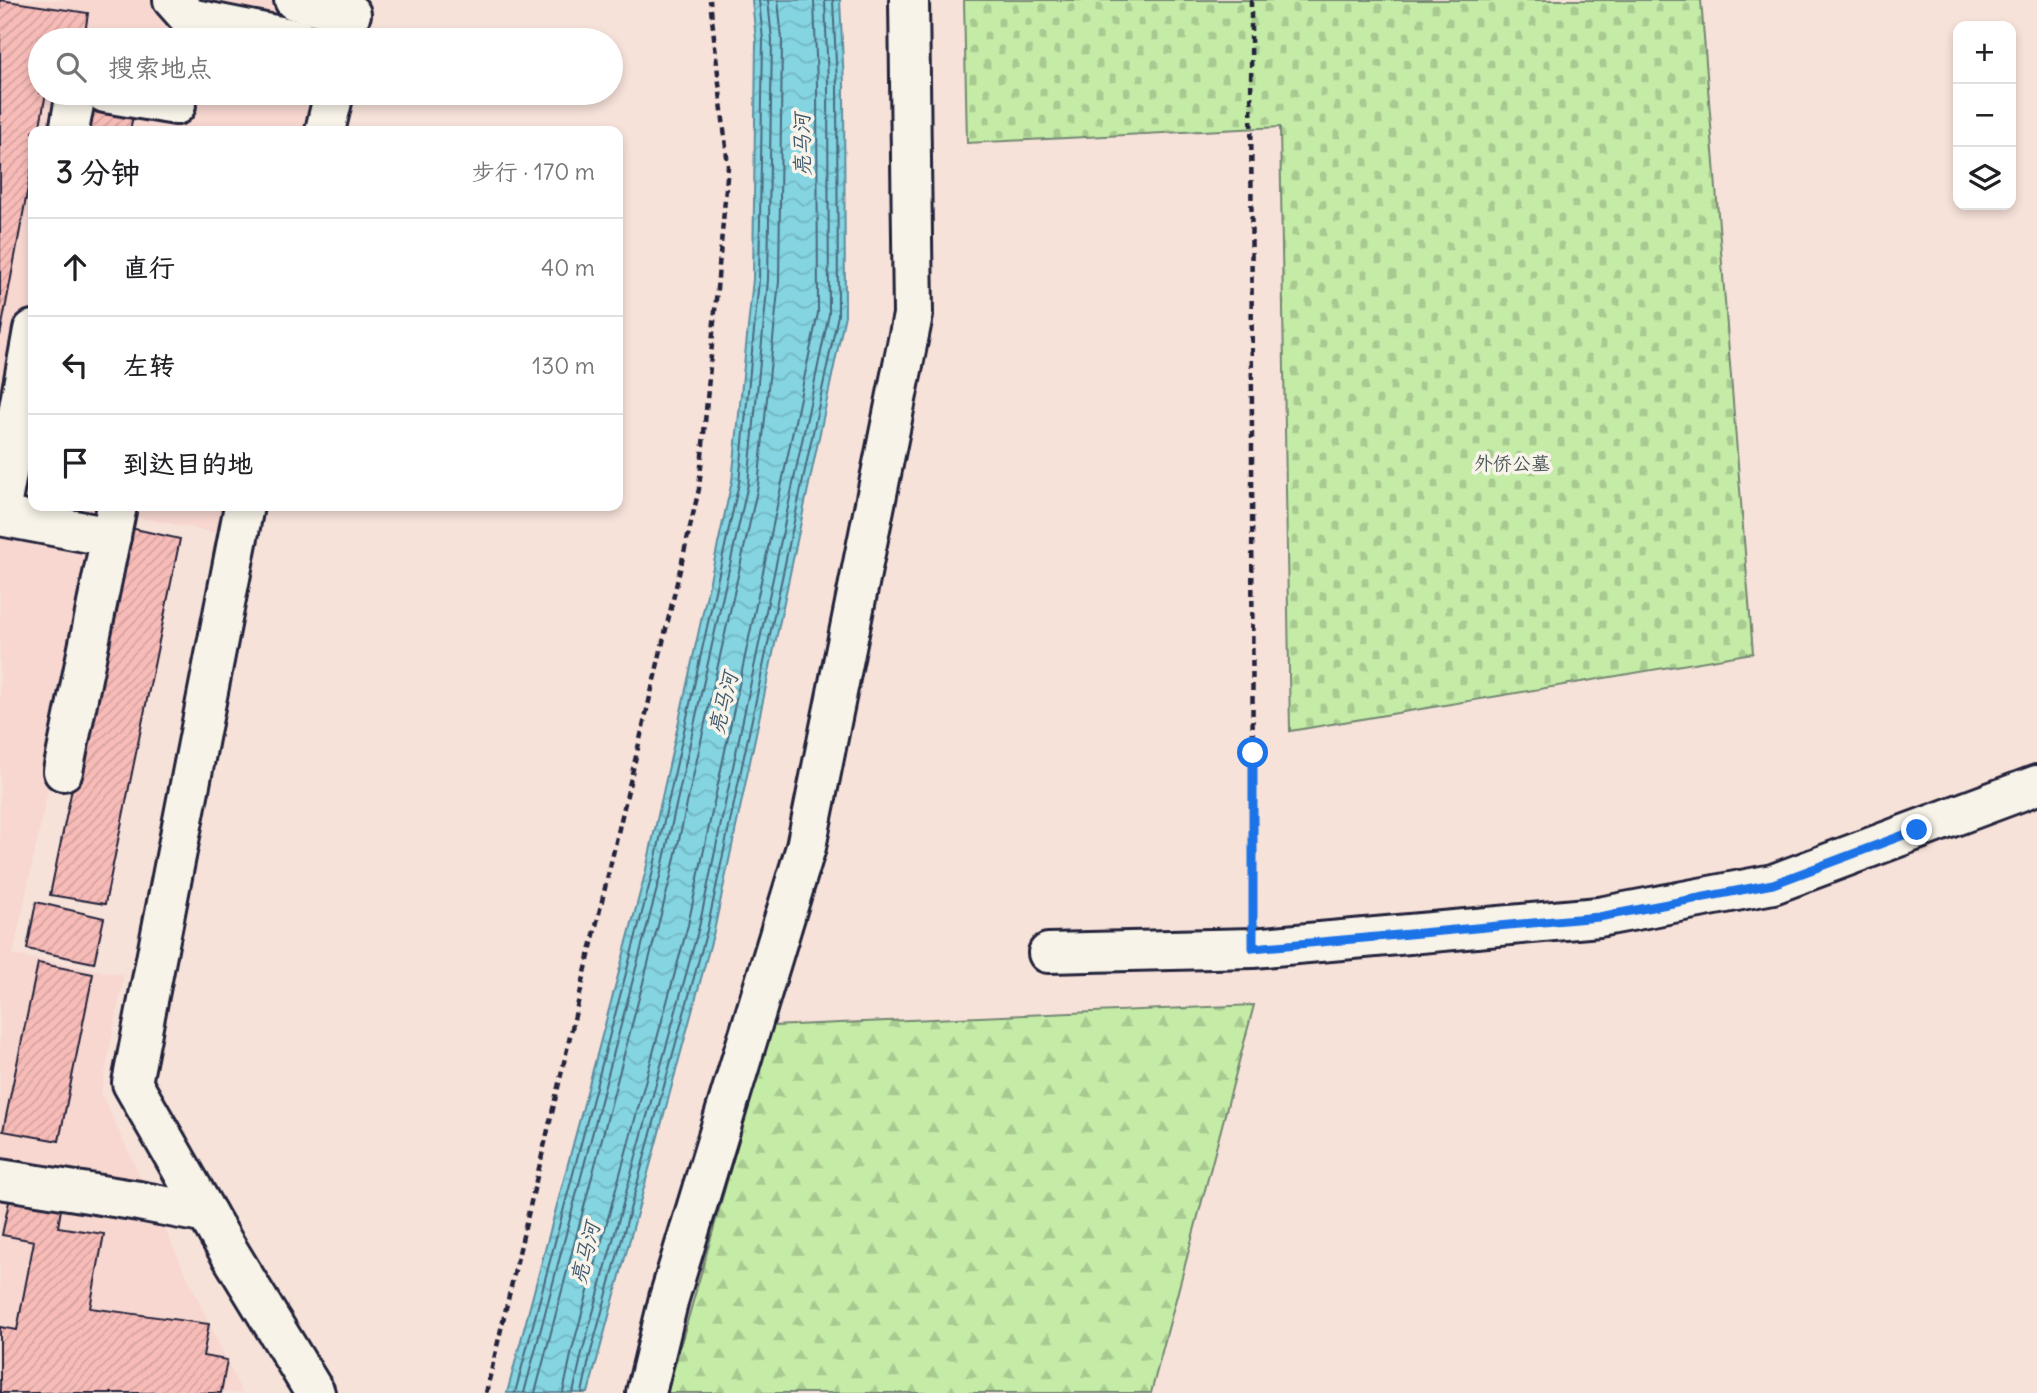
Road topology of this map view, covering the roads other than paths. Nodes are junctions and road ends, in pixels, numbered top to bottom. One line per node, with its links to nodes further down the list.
1 (294, 0): 3 (street)
2 (909, 0): 22 (street)
3 (350, 18)
4 (182, 19): 5 (street)
5 (233, 28)
6 (74, 105): 10 (street)
7 (154, 105): 9 (street)
8 (331, 105): 11 (street)
9 (175, 110)
10 (70, 126)
11 (326, 126)
12 (28, 358): 14 (street)
13 (243, 511): 20 (street)
14 (0, 515): 15 (street)
15 (114, 522): 16 (street)
16 (63, 771)
17 (2037, 785): 18 (street)
18 (1048, 953)
19 (0, 1180): 20 (street)
20 (207, 1214): 21 (street)
21 (315, 1393)
22 (646, 1393)

